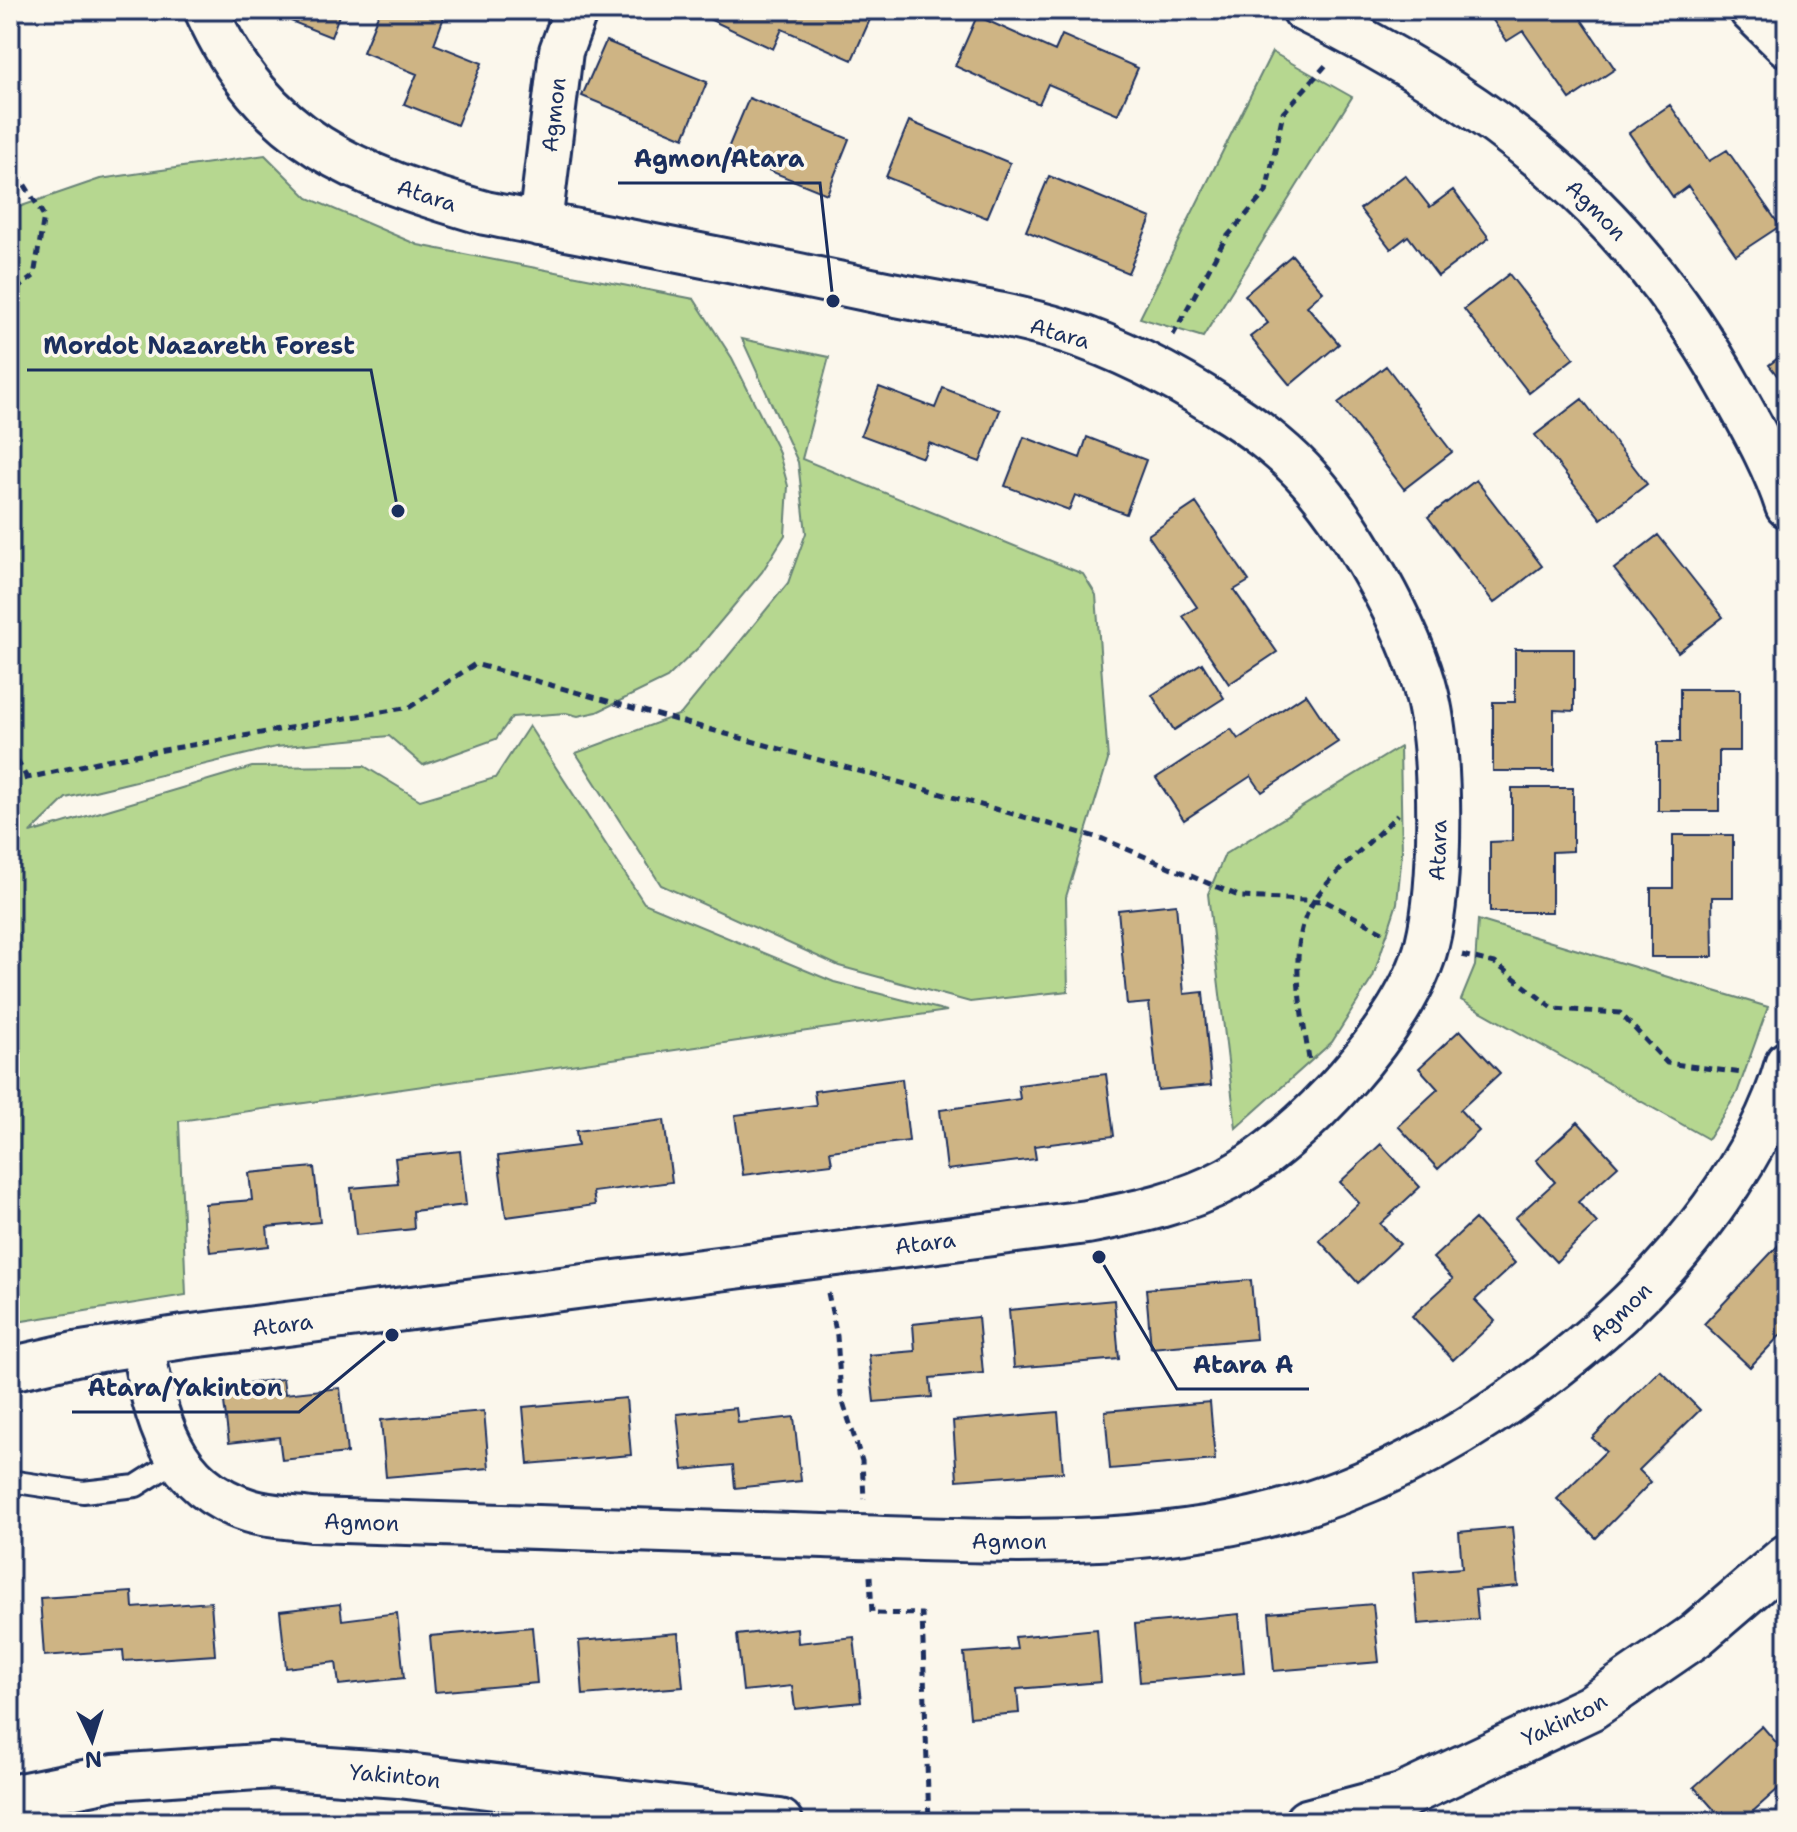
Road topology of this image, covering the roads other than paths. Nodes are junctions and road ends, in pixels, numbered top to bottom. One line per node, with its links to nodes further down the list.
1 (206, 10): 6 (street, Atara)
2 (576, 10): 6 (street, Agmon)
3 (1304, 10): 7 (street, Agmon)
4 (1752, 10): 5 (street)
5 (1787, 44)
6 (540, 224): 9 (street, Atara)
7 (1787, 506)
8 (1786, 1069): 11 (street, Agmon)
9 (142, 1344): 10 (street, Atara); 11 (street, Agmon)
10 (10, 1369)
11 (177, 1460): 12 (lane)
12 (10, 1481)
13 (1787, 1557): 17 (street, Yakinton)
14 (10, 1798): 15 (street, Yakinton)
15 (731, 1818): 16 (street, Yakinton)
16 (780, 1822)
17 (1307, 1822)

